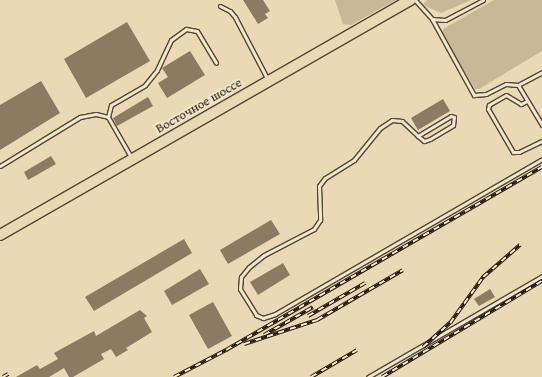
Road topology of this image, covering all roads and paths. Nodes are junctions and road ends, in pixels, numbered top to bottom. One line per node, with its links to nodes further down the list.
1 (410, 0): 8 (main road, Восточное шоссе)
2 (415, 0): 5 (lane)
3 (483, 0): 5 (lane)
4 (220, 6): 8 (lane)
5 (432, 19): 9 (lane)
6 (216, 63): 11 (lane)
7 (542, 72): 9 (lane)
8 (269, 81): 15 (main road, Восточное шоссе)
9 (518, 85): 10 (lane)
10 (527, 101): 12 (lane); 14 (lane)
11 (108, 117): 15 (lane); 17 (lane)
12 (542, 125)
13 (418, 136): 13 (lane); 16 (lane)
14 (542, 140)
15 (132, 159): 18 (main road, Восточное шоссе)
16 (542, 159)
17 (0, 166)
18 (0, 235)
19 (542, 276): 20 (lane)
20 (368, 377)

